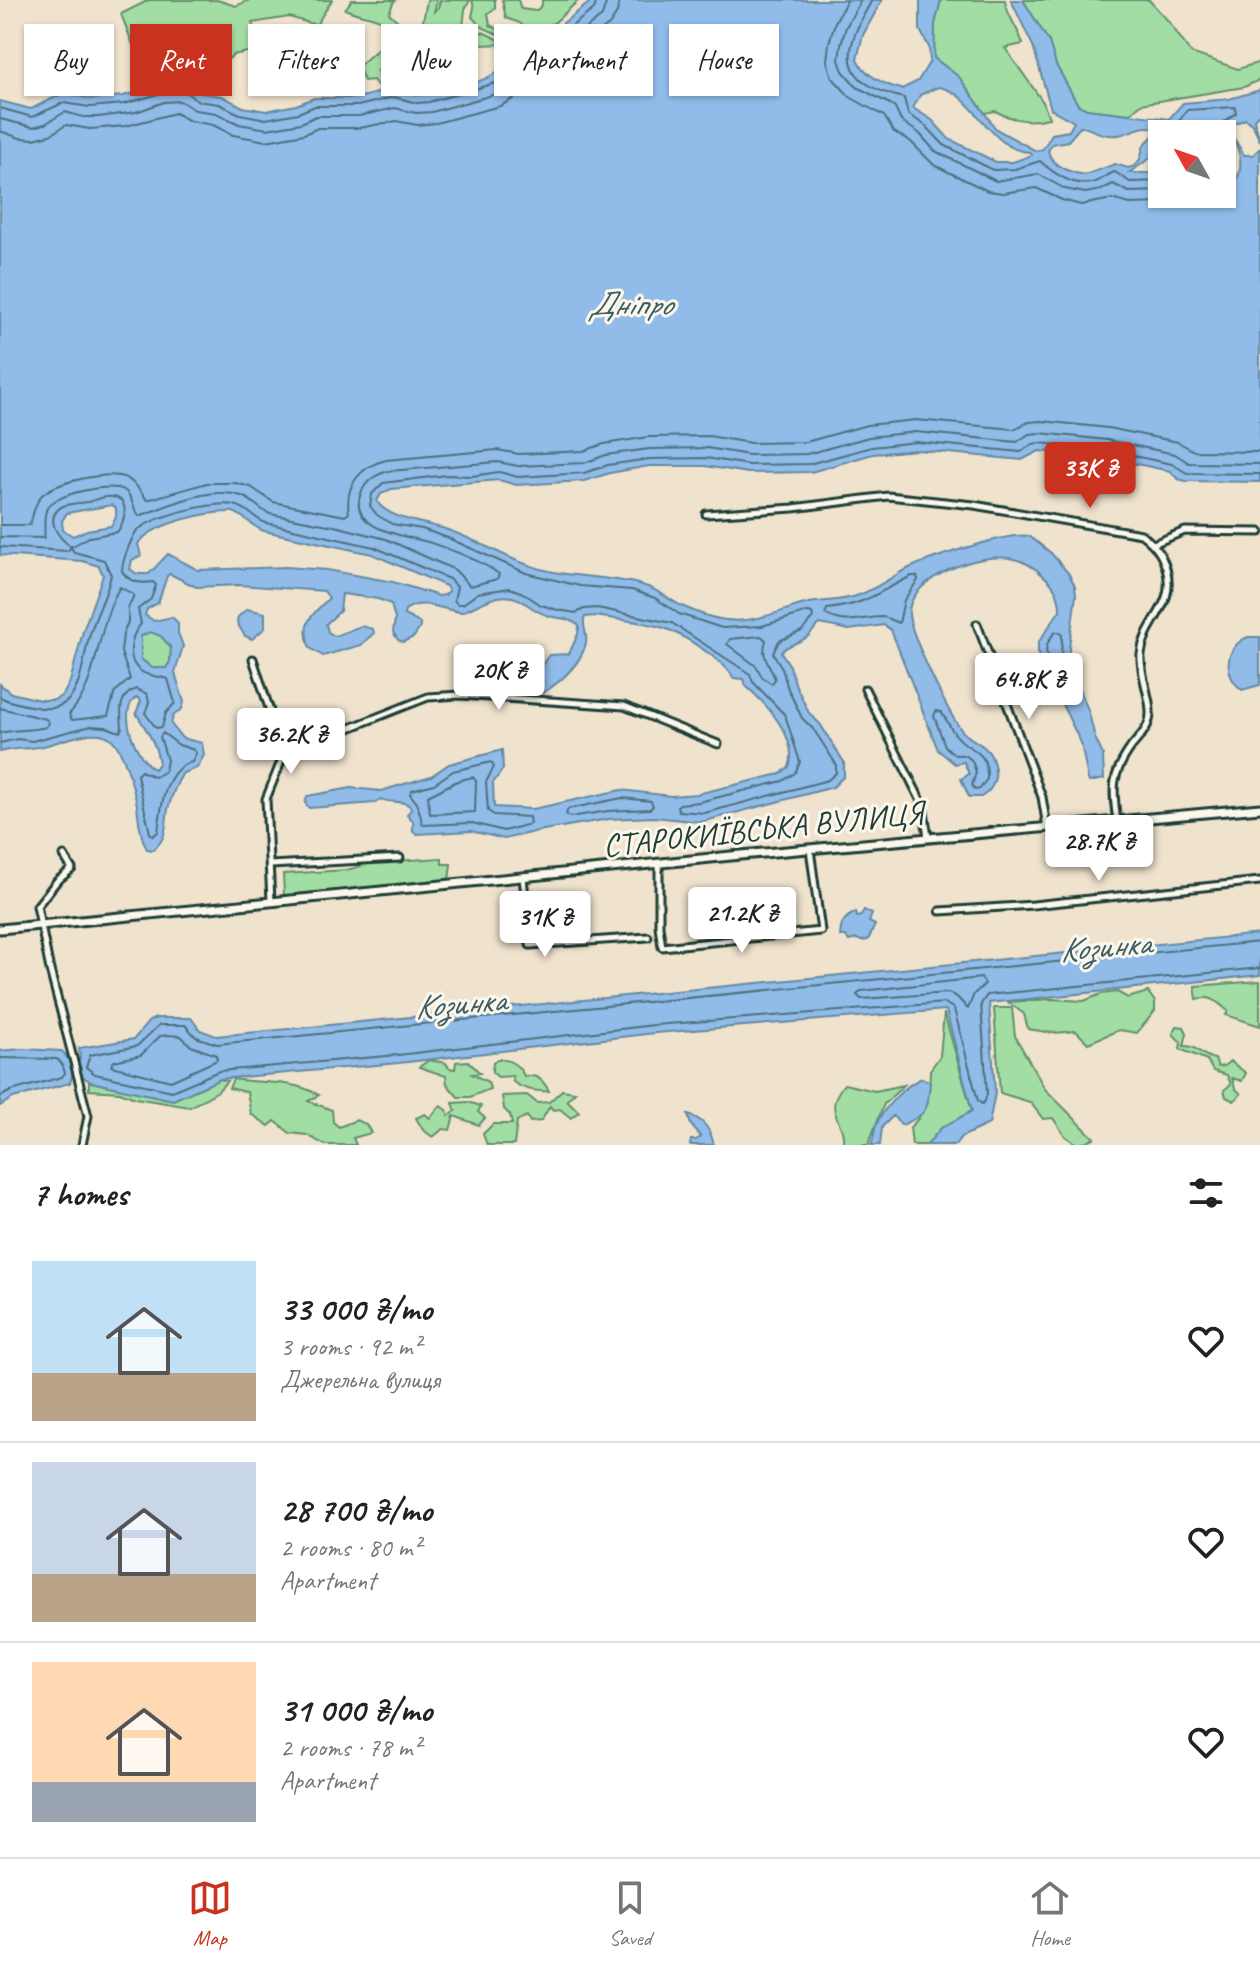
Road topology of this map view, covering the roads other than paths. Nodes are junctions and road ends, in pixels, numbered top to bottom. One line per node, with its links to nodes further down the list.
1 (706, 514): 3 (street)
2 (1260, 532): 3 (street)
3 (1153, 544): 10 (street)
4 (977, 624): 11 (street)
5 (253, 659): 8 (street)
6 (865, 689): 12 (street)
7 (718, 744): 8 (street)
8 (284, 754): 17 (street)
9 (1260, 808): 10 (street, СТАРОКИЇВСЬКА ВУЛИЦЯ)
10 (1117, 821): 11 (street, СТАРОКИЇВСЬКА ВУЛИЦЯ)
11 (1047, 827): 12 (street, СТАРОКИЇВСЬКА ВУЛИЦЯ)
12 (928, 837): 13 (street, СТАРОКИЇВСЬКА ВУЛИЦЯ)
13 (810, 848): 16 (street, СТАРОКИЇВСЬКА ВУЛИЦЯ); 16 (street)
14 (64, 856): 22 (street)
15 (400, 858): 17 (street)
16 (659, 863): 18 (street, СТАРОКИЇВСЬКА ВУЛИЦЯ)
17 (270, 865): 20 (street)
18 (523, 877): 20 (street, СТАРОКИЇВСЬКА ВУЛИЦЯ); 24 (street)
19 (1260, 881): 21 (street)
20 (271, 901): 22 (street, СТАРОКИЇВСЬКА ВУЛИЦЯ)
21 (940, 911)
22 (40, 925): 23 (street, СТАРОКИЇВСЬКА ВУЛИЦЯ); 25 (street)
23 (0, 929)
24 (648, 937)
25 (82, 1145)

